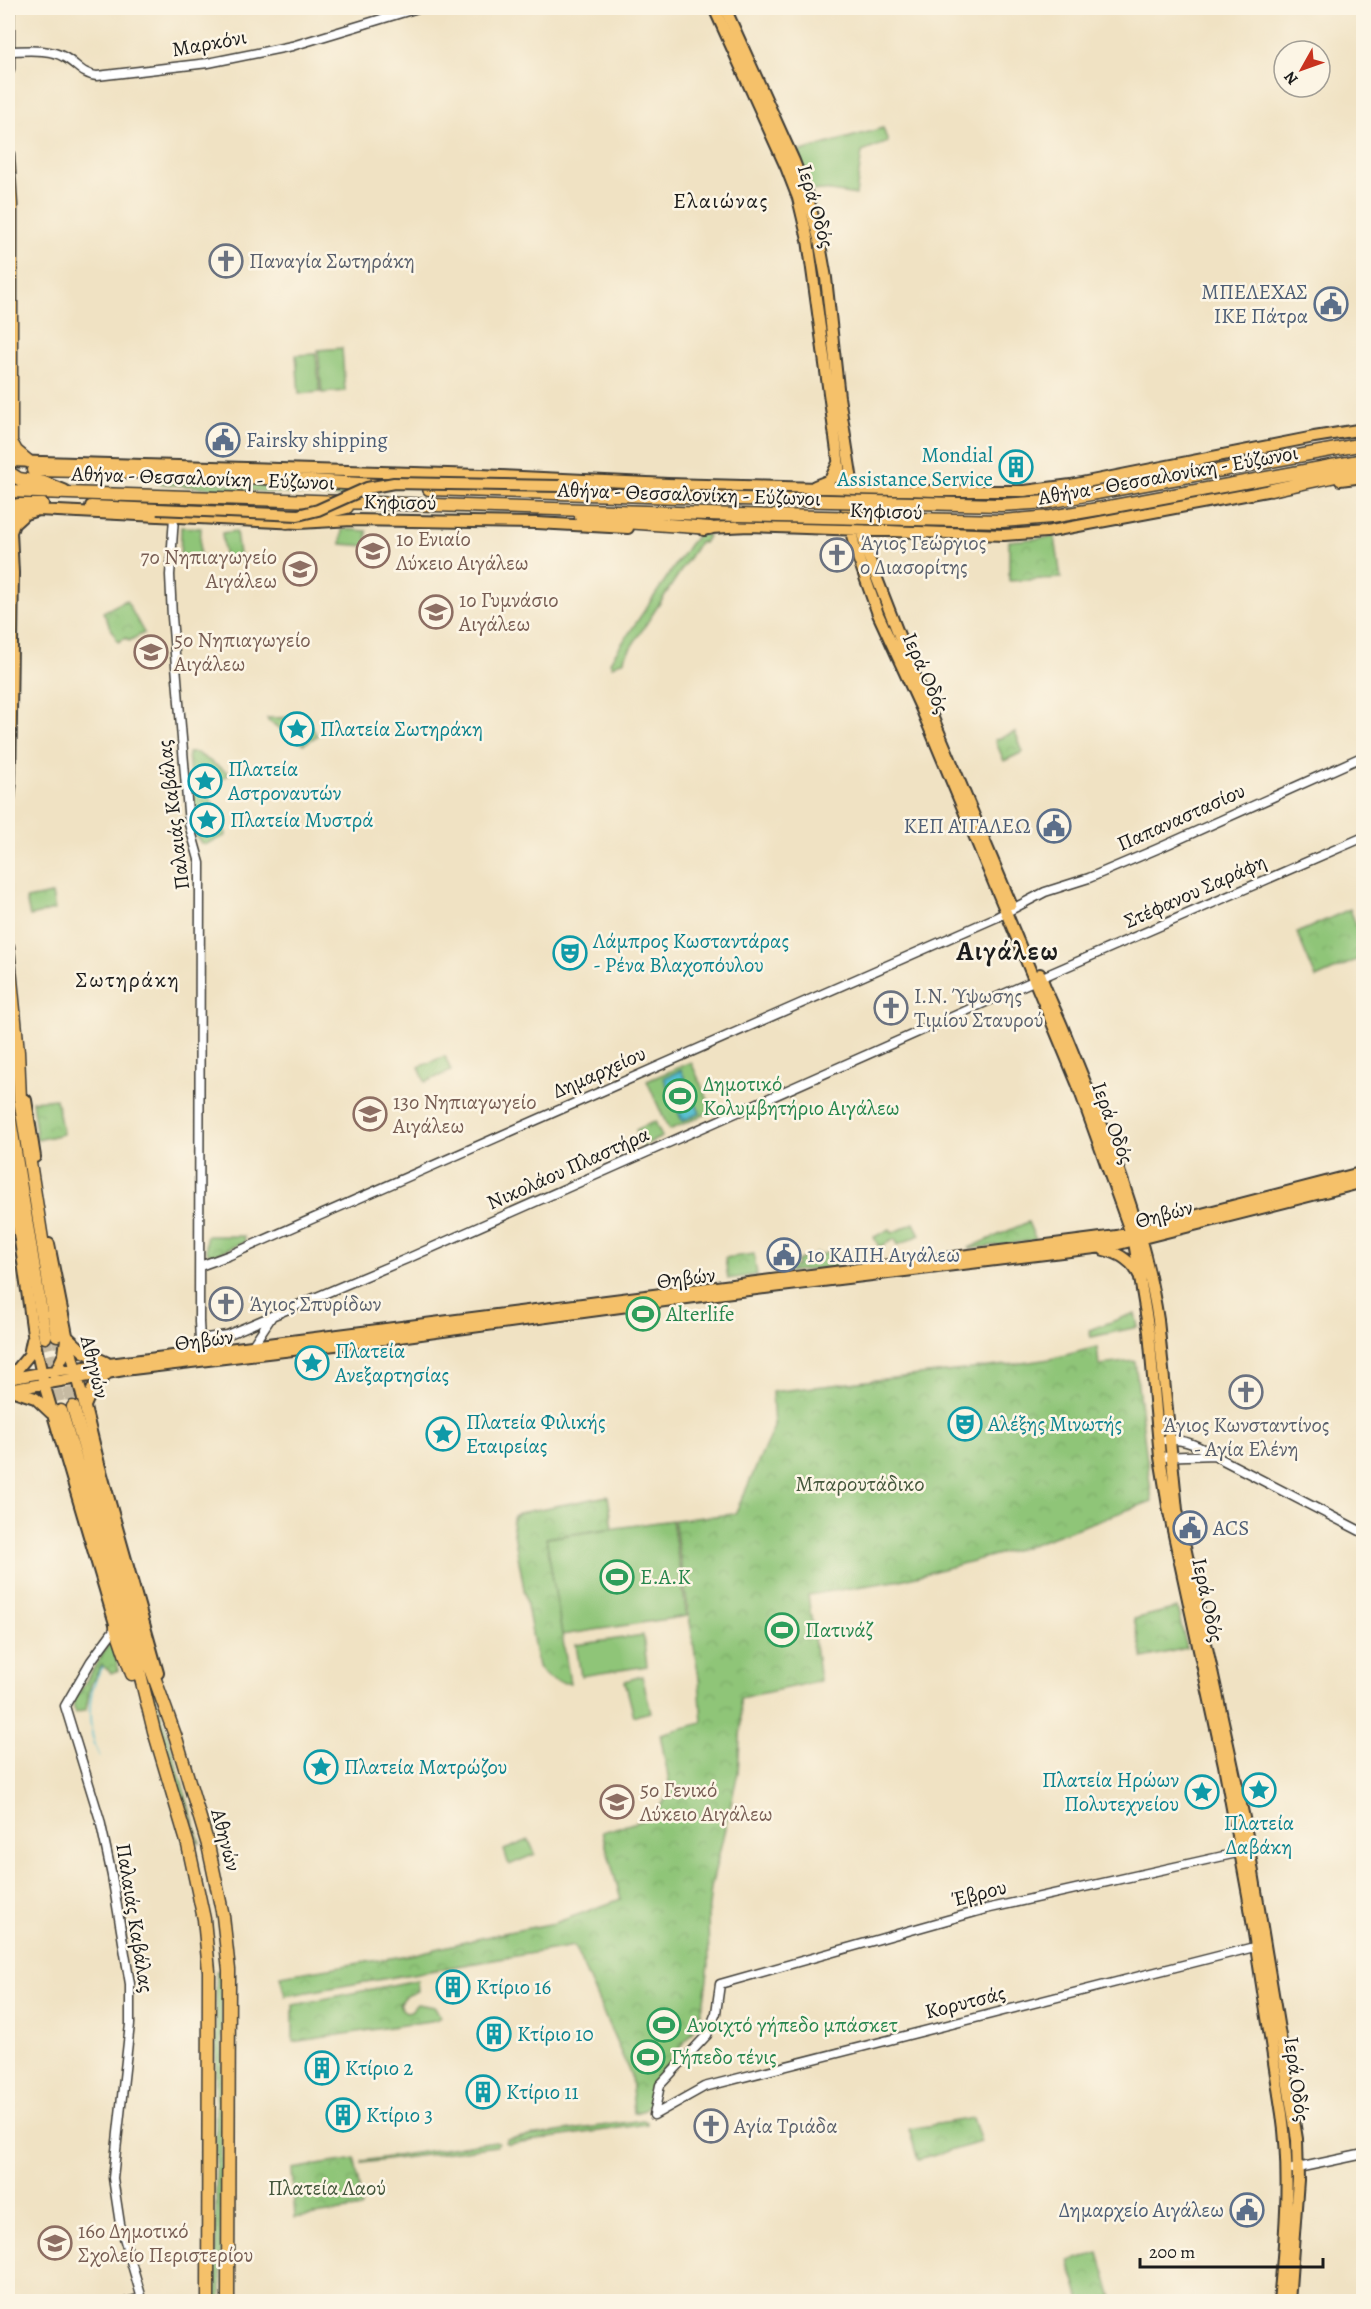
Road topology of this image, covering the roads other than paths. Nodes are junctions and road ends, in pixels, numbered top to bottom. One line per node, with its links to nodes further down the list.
1 (8, 8): 5 (highway)
2 (418, 8): 5 (street, Μαρκόνι)
3 (714, 8): 11 (main road, Ιερά Οδός)
4 (725, 8): 14 (main road, Ιερά Οδός)
5 (8, 51): 6 (highway)
6 (8, 69)
7 (8, 154): 10 (highway)
8 (1364, 429): 30 (main road, Κηφισού)
9 (1364, 444): 32 (highway, Αθήνα - Θεσσαλονίκη - Εύζωνοι, bridge)
10 (9, 445): 15 (highway)
11 (839, 459): 23 (main road); 24 (main road, Ιερά Οδός)
12 (1364, 460): 36 (highway, Αθήνα - Θεσσαλονίκη - Εύζωνοι, bridge)
13 (8, 461): 15 (main road, Κηφισού)
14 (851, 465): 25 (main road, Ιερά Οδός); 26 (main road)
15 (30, 466): 16 (main road, Κηφισού); 20 (highway, Αθήνα - Θεσσαλονίκη - Εύζωνοι)
16 (271, 470): 20 (highway); 21 (main road, Κηφισού)
17 (1364, 470): 28 (highway)
18 (8, 472): 31 (highway)
19 (1364, 477): 28 (main road, Κηφισού)
20 (352, 484): 32 (highway, Αθήνα - Θεσσαλονίκη - Εύζωνοι)
21 (668, 484): 22 (main road); 23 (main road, Κηφισού)
22 (561, 486): 32 (highway); 35 (main road, bridge)
23 (803, 488): 24 (main road, Κηφισού); 34 (main road)
24 (842, 488): 25 (main road, Κηφισού); 34 (main road, Ιερά Οδός)
25 (854, 489): 26 (main road, Κηφισού); 34 (main road); 37 (main road, Ιερά Οδός)
26 (875, 489): 27 (main road, Κηφισού)
27 (892, 490): 30 (main road, Κηφισού); 37 (main road)
28 (1271, 490): 48 (main road, Κηφισού)
29 (8, 491): 31 (highway, Αθήνα - Θεσσαλονίκη - Εύζωνοι)
30 (945, 492): 48 (main road)
31 (74, 494): 33 (highway, Αθήνα - Θεσσαλονίκη - Εύζωνοι)
32 (604, 495)
33 (369, 503): 36 (highway, Αθήνα - Θεσσαλονίκη - Εύζωνοι); 41 (highway)
34 (845, 505): 37 (main road); 43 (main road); 45 (main road, Ιερά Οδός)
35 (8, 506)
36 (529, 509): 42 (highway)
37 (857, 513): 45 (main road, Ιερά Οδός); 46 (main road)
38 (8, 514): 39 (main road, Κηφισού)
39 (25, 514): 40 (main road, Κηφισού); 47 (main road)
40 (174, 517): 41 (main road, Κηφισού); 66 (street, Παλαιάς Καβάλας)
41 (287, 522): 42 (main road, Κηφισού)
42 (710, 528): 43 (main road, Κηφισού)
43 (807, 528): 44 (main road, Κηφισού)
44 (826, 528): 45 (main road, Κηφισού); 49 (main road)
45 (856, 529): 46 (main road, Κηφισού); 49 (main road, Ιερά Οδός); 50 (main road, Ιερά Οδός)
46 (890, 530): 48 (main road, Κηφισού); 50 (main road)
47 (9, 532): 52 (main road)
48 (944, 532)
49 (855, 549): 55 (main road, Ιερά Οδός)
50 (867, 553): 55 (main road, Ιερά Οδός)
51 (1364, 756): 55 (street, Παπαναστασίου)
52 (10, 785): 53 (highway)
53 (8, 805)
54 (1364, 837): 57 (street, Στέφανου Σαράφη)
55 (1010, 911): 57 (main road, Ιερά Οδός); 66 (street, Δημαρχείου)
56 (8, 946): 58 (highway, Αθηνών)
57 (1038, 979): 64 (main road, Ιερά Οδός); 68 (street, Νικολάου Πλαστήρα)
58 (18, 1052): 59 (highway); 69 (highway, Αθηνών)
59 (26, 1100): 69 (main road, Αθηνών)
60 (8, 1108): 69 (highway, Αθηνών)
61 (8, 1154): 69 (main road, Αθηνών)
62 (1364, 1172): 64 (main road, Θηβών)
63 (1364, 1182): 64 (main road, Θηβών)
64 (1137, 1236): 65 (main road, Θηβών); 67 (main road, Ιερά Οδός); 70 (main road, Θηβών); 77 (main road, Ιερά Οδός)
65 (1088, 1250): 67 (main road); 71 (main road, Θηβών)
66 (200, 1266): 71 (street, Παλαιάς Καβάλας)
67 (1141, 1280): 77 (main road, Ιερά Οδός)
68 (272, 1316): 70 (street); 71 (street, Νικολάου Πλαστήρα)
69 (51, 1335): 72 (main road); 73 (main road, Αθηνών); 73 (main road, Αθηνών); 73 (main road); 74 (main road)
70 (253, 1345): 71 (main road, Θηβών)
71 (200, 1349): 72 (main road, Θηβών)
72 (110, 1368): 73 (main road, Θηβών); 76 (main road)
73 (60, 1376): 74 (main road, Θηβών); 75 (main road, Θηβών); 76 (main road, Αθηνών); 76 (main road, Αθηνών); 76 (main road); 76 (main road)
74 (9, 1378)
75 (8, 1390): 76 (main road)
76 (69, 1411): 81 (main road, Αθηνών); 82 (main road, Αθηνών); 83 (highway, Αθηνών); 84 (highway, Αθηνών)
77 (1164, 1440): 78 (street); 79 (main road, Ιερά Οδός)
78 (1214, 1455): 79 (street); 80 (street)
79 (1165, 1457): 85 (main road, Ιερά Οδός)
80 (1364, 1533)
81 (116, 1627): 83 (highway); 90 (street, Παλαιάς Καβάλας)
82 (168, 1708): 84 (highway)
83 (154, 1731): 92 (highway, Αθηνών)
84 (176, 1738): 93 (highway, Αθηνών)
85 (1245, 1851): 86 (main road, Ιερά Οδός); 87 (street, Έβρου)
86 (1261, 1945): 87 (street, Κορυτσάς); 89 (main road, Ιερά Οδός)
87 (716, 2013)
88 (1364, 2154): 89 (street)
89 (1293, 2169): 94 (main road, Ιερά Οδός); 95 (main road, Ιερά Οδός)
90 (142, 2300): 91 (street)
91 (126, 2301)
92 (208, 2301)
93 (228, 2301)
94 (1279, 2301)
95 (1289, 2301)

